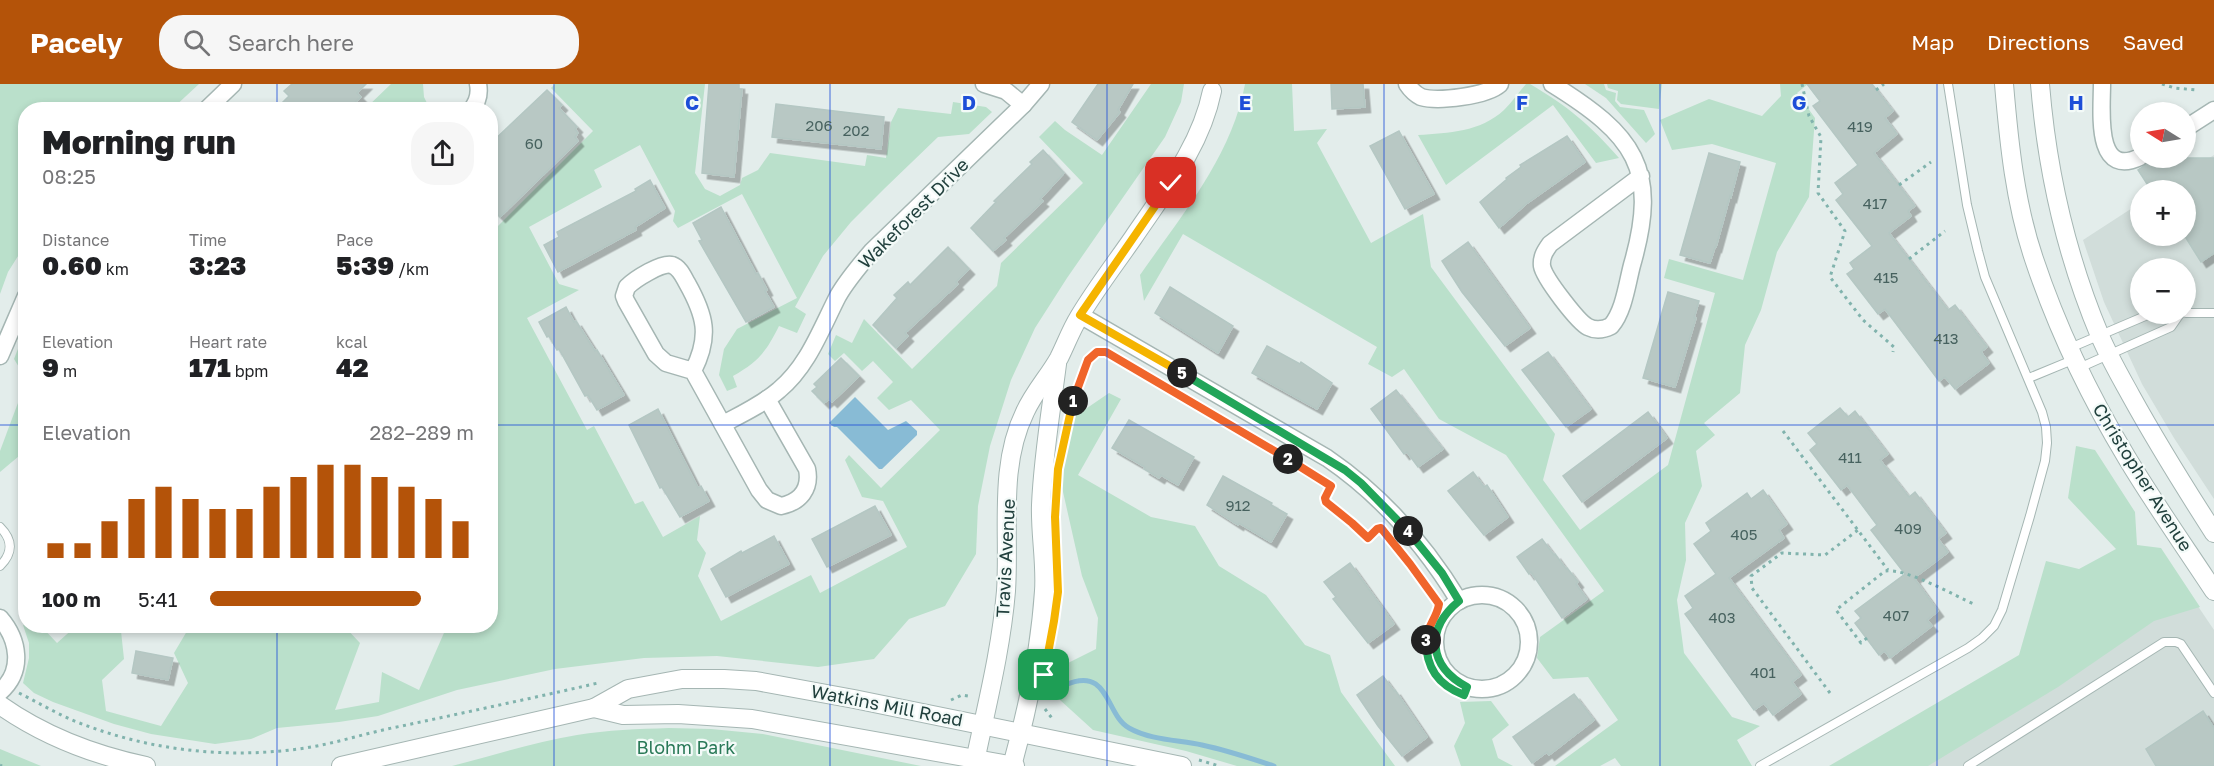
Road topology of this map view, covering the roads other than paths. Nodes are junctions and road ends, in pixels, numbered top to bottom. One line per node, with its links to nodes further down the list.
1 (233, 84): 13 (street)
2 (478, 84): 14 (street)
3 (984, 84): 15 (street)
4 (1041, 84): 15 (street, Wakeforest Drive)
5 (1407, 84): 6 (street)
6 (1500, 84)
7 (1552, 84): 19 (street)
8 (1948, 84): 32 (lane)
9 (2004, 84): 29 (street, Christopher Avenue)
10 (2040, 84): 26 (street, Christopher Avenue)
11 (2102, 84): 18 (street)
12 (1213, 86): 23 (street, Travis Avenue)
13 (214, 102)
14 (477, 102)
15 (1023, 105): 33 (street, Wakeforest Drive)
16 (2214, 110): 17 (street)
17 (2196, 122)
18 (2130, 161)
19 (1641, 176): 19 (street)
20 (2196, 313): 21 (lane)
21 (2214, 313)
22 (18, 314): 28 (street)
23 (1080, 315): 30 (street, Travis Avenue); 39 (street)
24 (2130, 322): 26 (lane)
25 (2173, 324): 27 (lane)
26 (2099, 335): 27 (street, Christopher Avenue); 29 (lane)
27 (2108, 355): 29 (lane); 36 (street, Christopher Avenue)
28 (0, 356)
29 (2075, 358): 32 (lane); 38 (street, Christopher Avenue)
30 (1058, 359): 45 (street, Travis Avenue); 46 (street, Travis Avenue)
31 (693, 370): 31 (street); 34 (street)
32 (2029, 378): 52 (lane)
33 (767, 399): 34 (street, Wakeforest Drive); 34 (street)
34 (723, 424)
35 (0, 527): 37 (lane)
36 (2214, 533)
37 (0, 566)
38 (2214, 591)
39 (1459, 601): 39 (street)
40 (0, 618): 41 (street)
41 (3, 689)
42 (2214, 693): 53 (lane)
43 (0, 705): 49 (street)
44 (594, 708): 45 (street, Watkins Mill Road); 47 (street, Watkins Mill Road); 50 (street, Watkins Mill Road)
45 (984, 724): 46 (street, Watkins Mill Road); 47 (street, Travis Avenue)
46 (1021, 732): 48 (street, Watkins Mill Road); 51 (street, Travis Avenue)
47 (975, 762): 51 (street, Watkins Mill Road)
48 (1188, 762)
49 (146, 766)
50 (341, 766)
51 (1013, 766)
52 (1760, 766)
53 (1969, 766)

